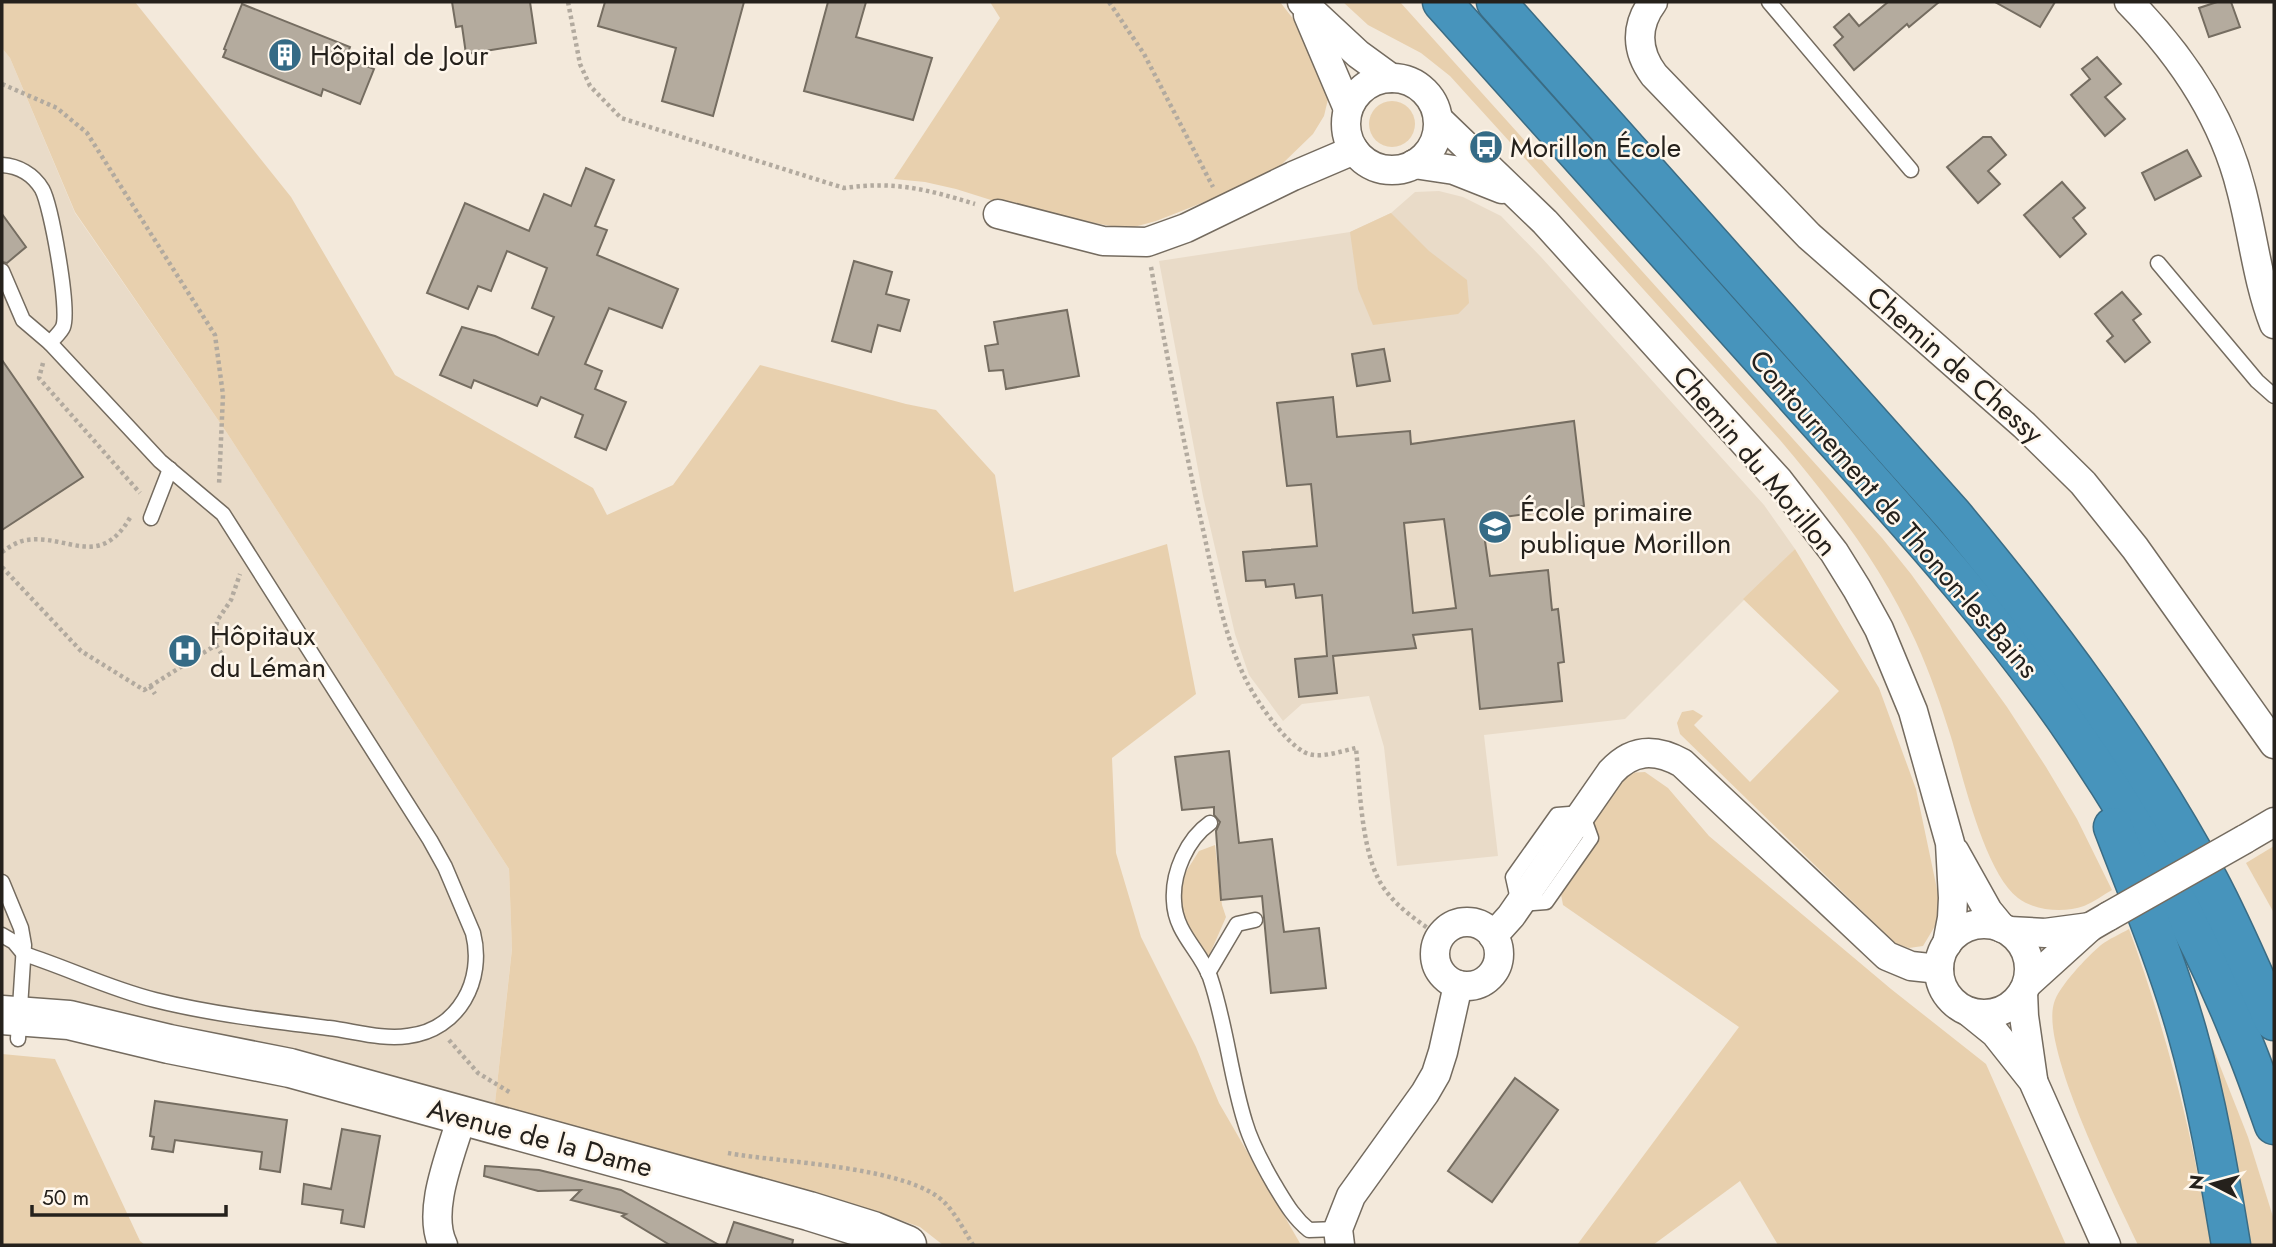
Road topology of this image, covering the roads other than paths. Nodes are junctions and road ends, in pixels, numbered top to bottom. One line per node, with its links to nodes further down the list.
1 (1442, 2): 23 (highway, Contournement de Thonon-les-Bains)
2 (1496, 2): 28 (highway, Contournement de Thonon-les-Bains)
3 (1653, 2): 24 (street, Chemin de Chessy)
4 (1769, 2): 13 (lane)
5 (2129, 2): 18 (street)
6 (1303, 3): 7 (street); 8 (street)
7 (1391, 78): 8 (street); 9 (street)
8 (1348, 109): 10 (street)
9 (1438, 119): 11 (street); 14 (street, Chemin du Morillon)
10 (1354, 150): 11 (street); 15 (street)
11 (1414, 164): 14 (street, Chemin du Morillon)
12 (2, 165): 19 (lane)
13 (1911, 170)
14 (1521, 199): 27 (street, Chemin du Morillon)
15 (998, 214)
16 (2158, 263): 20 (lane)
17 (2, 271): 19 (lane)
18 (2274, 324)
19 (50, 343): 21 (lane)
20 (2274, 396)
21 (170, 469): 22 (lane); 35 (lane)
22 (151, 518)
23 (2080, 740): 46 (highway, Contournement de Thonon-les-Bains); 51 (highway)
24 (2274, 744)
25 (2274, 822): 31 (street, bridge)
26 (1210, 823): 38 (lane)
27 (1950, 843): 32 (street, Chemin du Morillon); 36 (street, Chemin du Morillon)
28 (2210, 882): 37 (highway); 42 (highway, Contournement de Thonon-les-Bains)
29 (2, 883): 35 (lane)
30 (1255, 920): 38 (lane)
31 (2100, 921): 32 (street); 40 (street)
32 (2006, 930): 36 (street); 40 (street)
33 (2, 935): 35 (lane)
34 (1493, 936): 36 (street); 39 (street); 39 (street)
35 (24, 954): 43 (lane)
36 (1943, 957): 41 (street)
37 (2274, 970)
38 (1209, 973): 47 (lane)
39 (1458, 985): 47 (street)
40 (2025, 988): 41 (street); 44 (street)
41 (1969, 1012): 44 (street)
42 (2274, 1021)
43 (10, 1027): 45 (main road, Avenue de la Dame)
44 (2033, 1081): 50 (street)
45 (462, 1116): 48 (street); 49 (main road, Avenue de la Dame)
46 (2274, 1125)
47 (1339, 1237)
48 (443, 1245)
49 (907, 1245)
50 (2106, 1245)
51 (2231, 1245)

